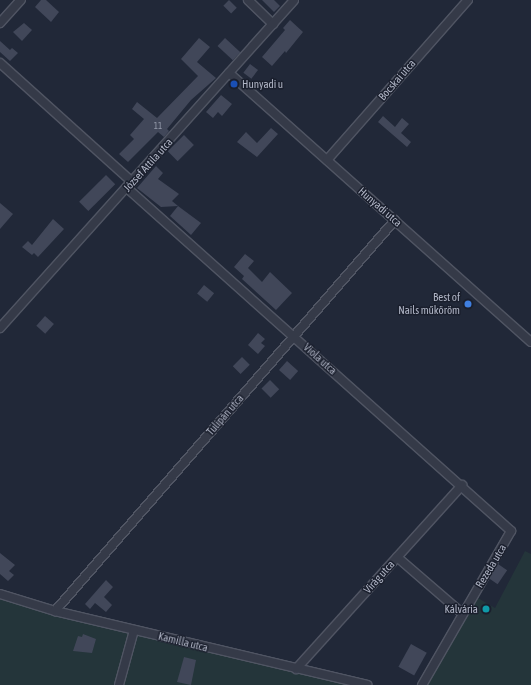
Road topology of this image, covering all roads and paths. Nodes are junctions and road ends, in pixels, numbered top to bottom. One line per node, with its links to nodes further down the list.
1 (21, 0): 5 (street)
2 (248, 0): 6 (street)
3 (294, 0): 6 (street, József Attila utca)
4 (468, 0): 9 (street, Bocskai utca)
5 (0, 24)
6 (273, 24): 8 (street, József Attila utca)
7 (0, 63): 10 (street, Viola utca)
8 (229, 73): 9 (street, Hunyadi utca); 10 (street, József Attila utca)
9 (327, 160): 11 (street, Hunyadi utca)
10 (129, 185): 12 (street, József Attila utca); 13 (street, Viola utca)
11 (395, 220): 13 (street, Tulipán utca); 14 (street, Hunyadi utca)
12 (0, 328)
13 (294, 336): 15 (street, Viola utca); 19 (street, Tulipán utca)
14 (531, 342)
15 (462, 486): 16 (street, Viola utca); 17 (street, Virág utca)
16 (511, 531): 20 (street, Rezeda utca)
17 (397, 557): 20 (street); 22 (street, Virág utca)
18 (0, 594): 19 (street, Kamilla utca)
19 (55, 611): 21 (street, Kamilla utca)
20 (463, 614): 25 (street, Rezeda utca)
21 (134, 630): 22 (street, Kamilla utca); 23 (street)
22 (296, 669): 24 (street, Kamilla utca)
23 (119, 685)
24 (367, 685)
25 (422, 685)

